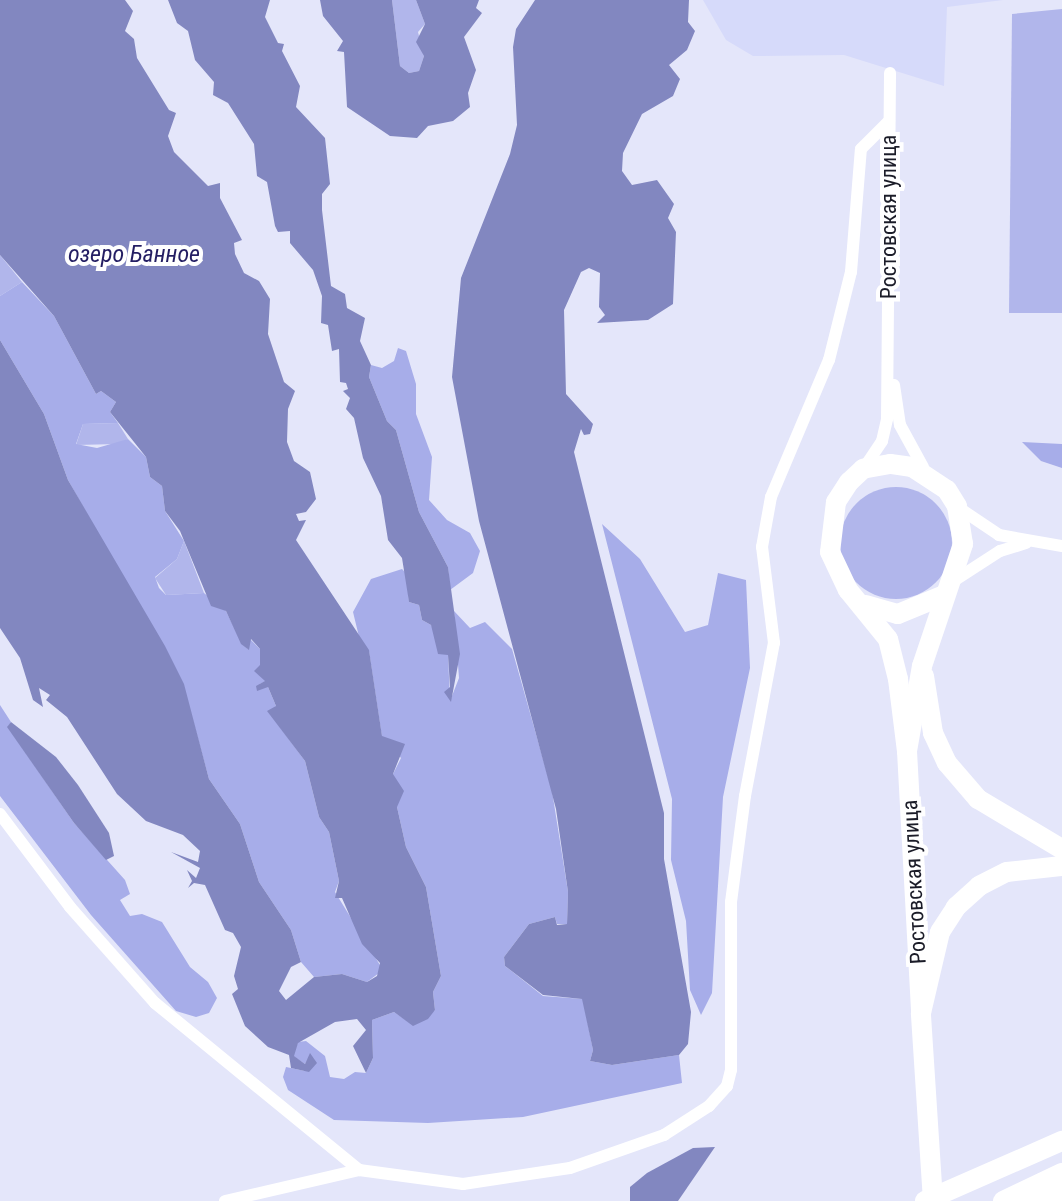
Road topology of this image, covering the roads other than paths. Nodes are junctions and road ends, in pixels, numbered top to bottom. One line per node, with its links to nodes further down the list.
1 (890, 73): 2 (street, Ростовская улица)
2 (889, 121): 3 (street, Ростовская улица); 18 (street)
3 (890, 362): 4 (street); 5 (street)
4 (863, 469): 5 (main road); 10 (main road)
5 (931, 476): 6 (main road)
6 (957, 506): 7 (street); 9 (main road)
7 (1026, 543): 8 (street); 9 (street)
8 (1062, 546)
9 (948, 589): 10 (main road); 11 (main road)
10 (862, 603): 12 (main road)
11 (922, 666): 12 (main road); 14 (main road)
12 (907, 751): 16 (main road, Ростовская улица)
13 (0, 814): 18 (street)
14 (1062, 849)
15 (1062, 866): 16 (main road)
16 (921, 1013): 23 (main road)
17 (1062, 1141): 22 (main road)
18 (359, 1170): 21 (street)
19 (1062, 1173): 24 (main road)
20 (1062, 1191): 24 (main road)
21 (225, 1201)
22 (925, 1201)
23 (933, 1201)
24 (1006, 1201)

